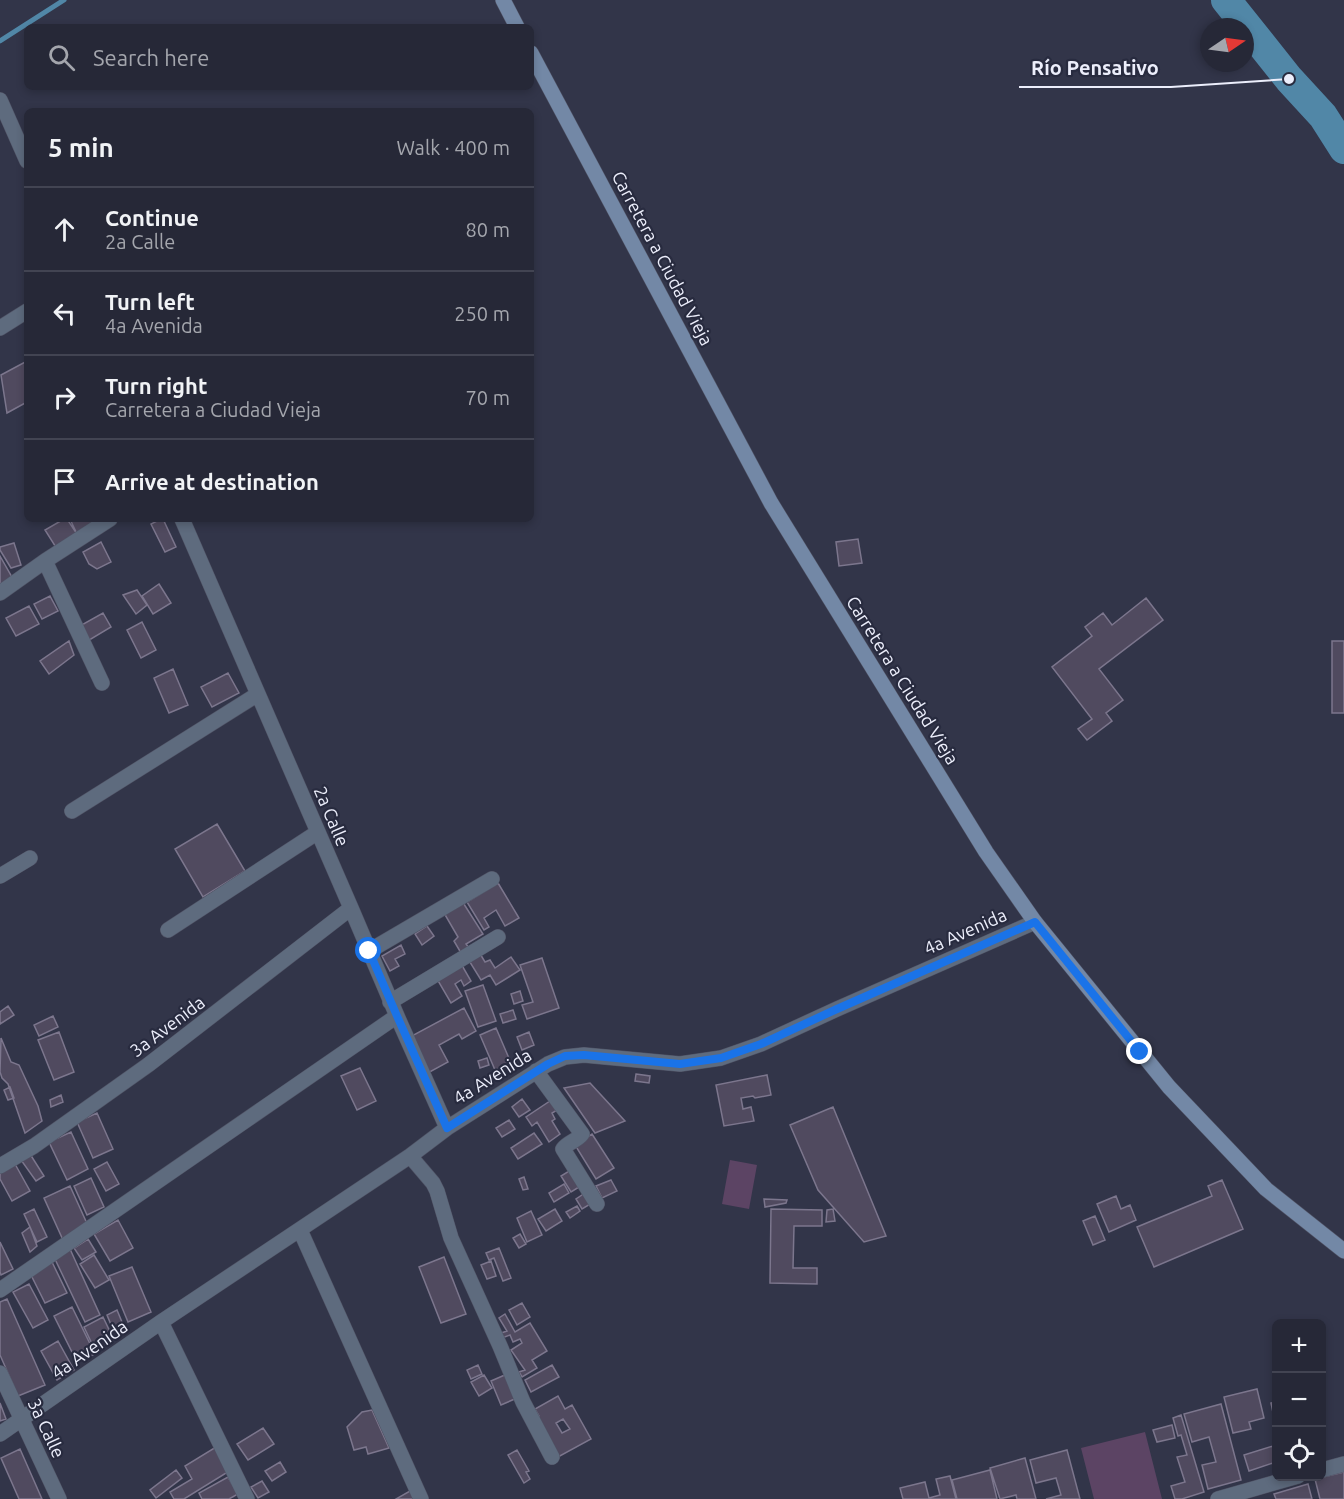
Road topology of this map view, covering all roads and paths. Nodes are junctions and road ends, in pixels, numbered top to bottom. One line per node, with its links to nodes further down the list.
1 (503, 0): 2 (main road)
2 (515, 24)
3 (534, 59): 21 (main road, Carretera a Ciudad Vieja)
4 (0, 100): 5 (street)
5 (5, 126): 6 (street)
6 (24, 156)
7 (24, 313): 8 (street)
8 (0, 328)
9 (105, 522): 11 (street)
10 (184, 522): 14 (street, 2a Calle)
11 (45, 561): 12 (street); 13 (street)
12 (0, 593)
13 (102, 683)
14 (258, 694): 15 (street); 16 (street, 2a Calle)
15 (72, 811)
16 (318, 832): 20 (street, 2a Calle); 22 (street)
17 (30, 858): 18 (street)
18 (0, 876)
19 (492, 879): 24 (street)
20 (351, 908): 24 (street, 2a Calle); 29 (street, 3a Avenida)
21 (1035, 922): 26 (street, 4a Avenida); 32 (main road, Carretera a Ciudad Vieja)
22 (168, 930)
23 (498, 937): 25 (street)
24 (369, 951): 25 (street, 2a Calle)
25 (394, 1009): 27 (street, 2a Calle); 33 (street)
26 (536, 1071): 27 (street, 4a Avenida); 30 (street)
27 (447, 1128): 28 (street, 4a Avenida)
28 (410, 1156): 31 (street, 4a Avenida); 38 (street)
29 (0, 1166)
30 (597, 1204)
31 (300, 1230): 34 (street, 4a Avenida); 44 (street)
32 (1344, 1251)
33 (0, 1290)
34 (161, 1322): 36 (street, 4a Avenida); 43 (street)
35 (0, 1373): 36 (street, 3a Calle)
36 (21, 1419): 37 (street, 4a Avenida); 42 (street, 3a Calle)
37 (0, 1434)
38 (552, 1457)
39 (1344, 1464): 40 (street)
40 (1326, 1469)
41 (1281, 1481): 45 (street)
42 (59, 1499)
43 (247, 1499)
44 (421, 1499)
45 (1218, 1499)

